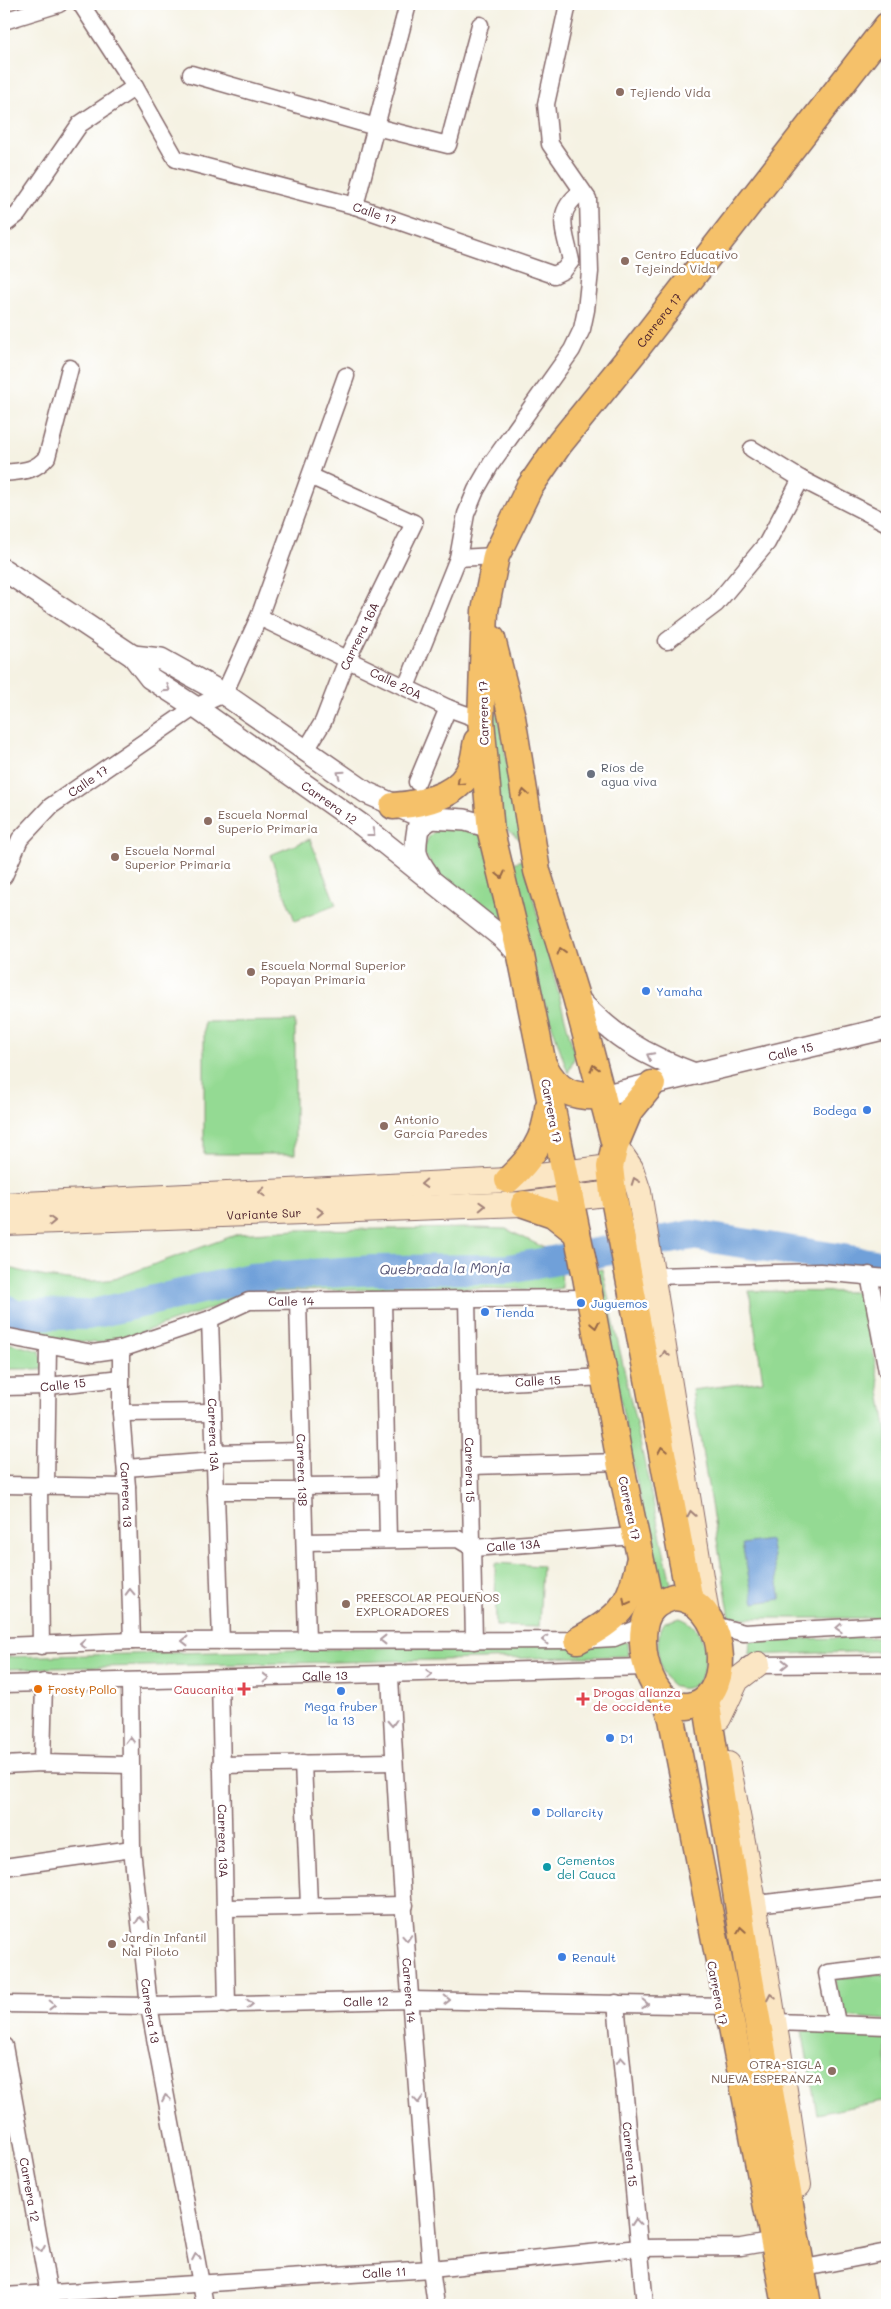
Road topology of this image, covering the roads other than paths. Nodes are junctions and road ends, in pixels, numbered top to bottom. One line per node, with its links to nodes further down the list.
1 (59, 4): 5 (street)
2 (81, 4): 9 (street, Calle 17)
3 (408, 4): 10 (street)
4 (568, 4): 11 (street)
5 (4, 21)
6 (480, 26): 10 (street)
7 (887, 26): 21 (main road, Carrera 17)
8 (191, 74): 10 (street)
9 (135, 87): 12 (street, Calle 17); 13 (street)
10 (376, 127): 12 (street)
11 (581, 192): 12 (street, Calle 17); 22 (street)
12 (355, 206)
13 (4, 225)
14 (70, 368): 17 (street)
15 (346, 376): 19 (street)
16 (752, 449): 18 (street)
17 (4, 473)
18 (801, 479): 20 (street); 26 (street)
19 (308, 482): 25 (street); 28 (street, Carrera 16A)
20 (887, 523)
21 (496, 556): 22 (street); 24 (main road, Carrera 17)
22 (458, 558): 29 (street)
23 (4, 570): 27 (street, Carrera 12)
24 (485, 611): 33 (main road, Carrera 17); 39 (main road, Carrera 17, one-way to 24)
25 (260, 617): 28 (street, Calle 20A); 30 (street)
26 (667, 641)
27 (133, 656): 30 (street, Carrera 12); 31 (street, Carrera 12, one-way to 31)
28 (347, 660): 29 (street, Calle 20A); 34 (street, Carrera 16A)
29 (406, 687): 32 (street, Calle 20A)
30 (224, 694): 31 (street, Calle 17); 34 (street, Carrera 12)
31 (195, 708): 40 (street, Calle 17); 41 (street, Carrera 12, one-way to 41)
32 (448, 708): 33 (street, Calle 20A); 35 (street)
33 (481, 720): 36 (main road, one-way to 36); 38 (main road, Carrera 17)
34 (306, 750): 36 (street, Carrera 12, one-way to 34)
35 (418, 782)
36 (392, 806): 37 (street, Carrera 12)
37 (431, 818): 38 (street, Carrera 12); 41 (street)
38 (490, 827): 39 (main road); 42 (main road, Carrera 17, one-way to 42)
39 (537, 871): 43 (main road, Carrera 17, one-way to 39)
40 (4, 876)
41 (432, 881): 42 (street, Carrera 12)
42 (521, 956): 45 (main road, Carrera 17)
43 (576, 998): 46 (street, one-way to 43); 49 (main road, Carrera 17, one-way to 43)
44 (887, 1028): 46 (street, Calle 15)
45 (543, 1063): 48 (main road, Carrera 17); 49 (main road)
46 (695, 1074): 47 (street, Calle 15)
47 (652, 1084): 49 (street, Calle 15); 50 (main road)
48 (549, 1095): 51 (main road, Carrera 17); 52 (main road)
49 (602, 1096): 50 (main road, Carrera 17)
50 (612, 1156): 51 (main road, Variante Sur); 53 (main road, Carrera 17); 58 (main road, one-way to 50)
51 (565, 1173): 52 (main road, Variante Sur); 54 (main road, Carrera 17)
52 (508, 1180): 56 (main road, Variante Sur, one-way to 56)
53 (613, 1193): 54 (main road, Variante Sur); 58 (main road, Carrera 17)
54 (570, 1198): 55 (main road, Variante Sur); 59 (main road, Carrera 17)
55 (524, 1204): 57 (main road, Variante Sur, one-way to 55); 59 (main road)
56 (4, 1205)
57 (4, 1223)
58 (631, 1223): 60 (main road, Carrera 17)
59 (578, 1236): 63 (main road, Carrera 17)
60 (643, 1270): 61 (street); 94 (main road, Carrera 17, one-way to 60)
61 (870, 1275): 62 (street); 71 (street)
62 (887, 1278)
63 (588, 1287): 64 (street, Calle 14); 72 (main road, Carrera 17, one-way to 72)
64 (467, 1299): 66 (street, Calle 14); 74 (street, Carrera 15)
65 (298, 1300): 66 (street, Calle 14); 67 (street, Calle 14); 79 (street, Carrera 13B)
66 (383, 1300): 86 (street)
67 (210, 1319): 70 (street, Calle 14); 77 (street, Carrera 13A)
68 (4, 1336): 69 (street, Calle 14)
69 (48, 1346): 70 (street, Calle 14); 75 (street)
70 (121, 1349): 73 (street, Carrera 13)
71 (887, 1371)
72 (605, 1377): 74 (street, Calle 15); 81 (main road, Carrera 17)
73 (121, 1378): 75 (street, Calle 15); 78 (street, Carrera 13)
74 (470, 1384): 82 (street, Carrera 15)
75 (48, 1386): 76 (street, Calle 15); 85 (street)
76 (4, 1387)
77 (212, 1412): 78 (street); 80 (street, Carrera 13A)
78 (121, 1413): 83 (street, Carrera 13)
79 (302, 1451): 80 (street); 88 (street, Carrera 13B)
80 (214, 1457): 83 (street); 89 (street, Carrera 13A)
81 (620, 1462): 82 (street); 92 (main road, Carrera 17)
82 (471, 1466): 93 (street, Carrera 15)
83 (126, 1468): 87 (street, Carrera 13)
84 (4, 1485): 85 (street)
85 (43, 1485): 87 (street); 103 (street)
86 (387, 1485): 88 (street); 90 (street)
87 (127, 1486): 99 (street, Carrera 13, one-way to 87)
88 (303, 1488): 89 (street); 91 (street, Carrera 13B)
89 (216, 1490): 100 (street, Carrera 13A)
90 (388, 1540): 91 (street, Calle 13A); 93 (street, Calle 13A)
91 (305, 1542): 97 (street, Carrera 13B)
92 (638, 1546): 93 (street, Calle 13A); 95 (main road, Carrera 17); 98 (main road, one-way to 98)
93 (473, 1548): 101 (street, Carrera 15)
94 (704, 1614): 95 (main road); 96 (street, one-way to 94); 112 (main road)
95 (648, 1617): 98 (street); 110 (main road)
96 (887, 1625)
97 (307, 1640): 100 (street); 101 (street, one-way to 97)
98 (578, 1640): 101 (street, one-way to 101)
99 (132, 1641): 100 (street, one-way to 99); 103 (street, one-way to 103)
100 (221, 1641)
101 (474, 1641)
102 (4, 1646): 103 (street)
103 (41, 1646)
104 (758, 1664): 105 (street, one-way to 105); 112 (street); 112 (main road)
105 (887, 1664)
106 (390, 1675): 107 (street, Calle 13, one-way to 106); 110 (street, Calle 13, one-way to 110); 113 (street, Carrera 14, one-way to 113)
107 (220, 1679): 109 (street, Calle 13); 116 (street, Carrera 13A)
108 (44, 1682): 109 (street, Calle 13); 111 (street, Calle 13); 114 (street)
109 (130, 1682): 118 (street, Carrera 13, one-way to 109)
110 (655, 1683): 112 (main road); 133 (main road, Carrera 17)
111 (4, 1684)
112 (715, 1692): 122 (main road); 127 (main road, one-way to 112)
113 (394, 1762): 115 (street); 124 (street, Carrera 14)
114 (42, 1763): 117 (street); 118 (street)
115 (304, 1763): 116 (street); 123 (street)
116 (221, 1764): 125 (street, Carrera 13A)
117 (4, 1765)
118 (130, 1765): 119 (street, Carrera 13)
119 (132, 1849): 120 (street); 132 (street, Carrera 13, one-way to 119)
120 (4, 1867)
121 (887, 1889): 122 (street)
122 (756, 1904): 127 (main road)
123 (309, 1905): 124 (street); 125 (street)
124 (405, 1905): 128 (street, Carrera 14, one-way to 128)
125 (226, 1908): 131 (street, Carrera 13A)
126 (887, 1966): 135 (street)
127 (756, 1968): 134 (main road, one-way to 127); 151 (main road)
128 (411, 2000): 129 (street, Calle 12, one-way to 129); 131 (street, Calle 12, one-way to 128); 142 (street, Carrera 14, one-way to 142)
129 (616, 2003): 133 (street, Calle 12, one-way to 133); 139 (street, Carrera 15, one-way to 129)
130 (4, 2004): 132 (street, Calle 12, one-way to 132)
131 (227, 2005): 132 (street, Calle 12)
132 (149, 2006): 143 (street, Carrera 13, one-way to 132)
133 (724, 2006): 138 (main road, Carrera 17); 150 (main road, Carrera 17)
134 (776, 2022): 135 (street); 141 (main road)
135 (837, 2023): 136 (street)
136 (887, 2026)
137 (4, 2046): 145 (street, Carrera 12, one-way to 145)
138 (764, 2243): 139 (street, Calle 11); 149 (main road, Carrera 17)
139 (639, 2248): 142 (street, Calle 11); 148 (street, Carrera 15)
140 (887, 2252): 141 (street)
141 (810, 2267): 152 (main road)
142 (431, 2269): 143 (street, Calle 11); 147 (street, Carrera 14)
143 (201, 2284): 145 (street, Calle 11); 146 (street, Carrera 13)
144 (4, 2296): 145 (street, Calle 11)
145 (50, 2299)
146 (205, 2305)
147 (436, 2305)
148 (645, 2305)
149 (776, 2305)
150 (786, 2305)
151 (808, 2305)
152 (816, 2305)

